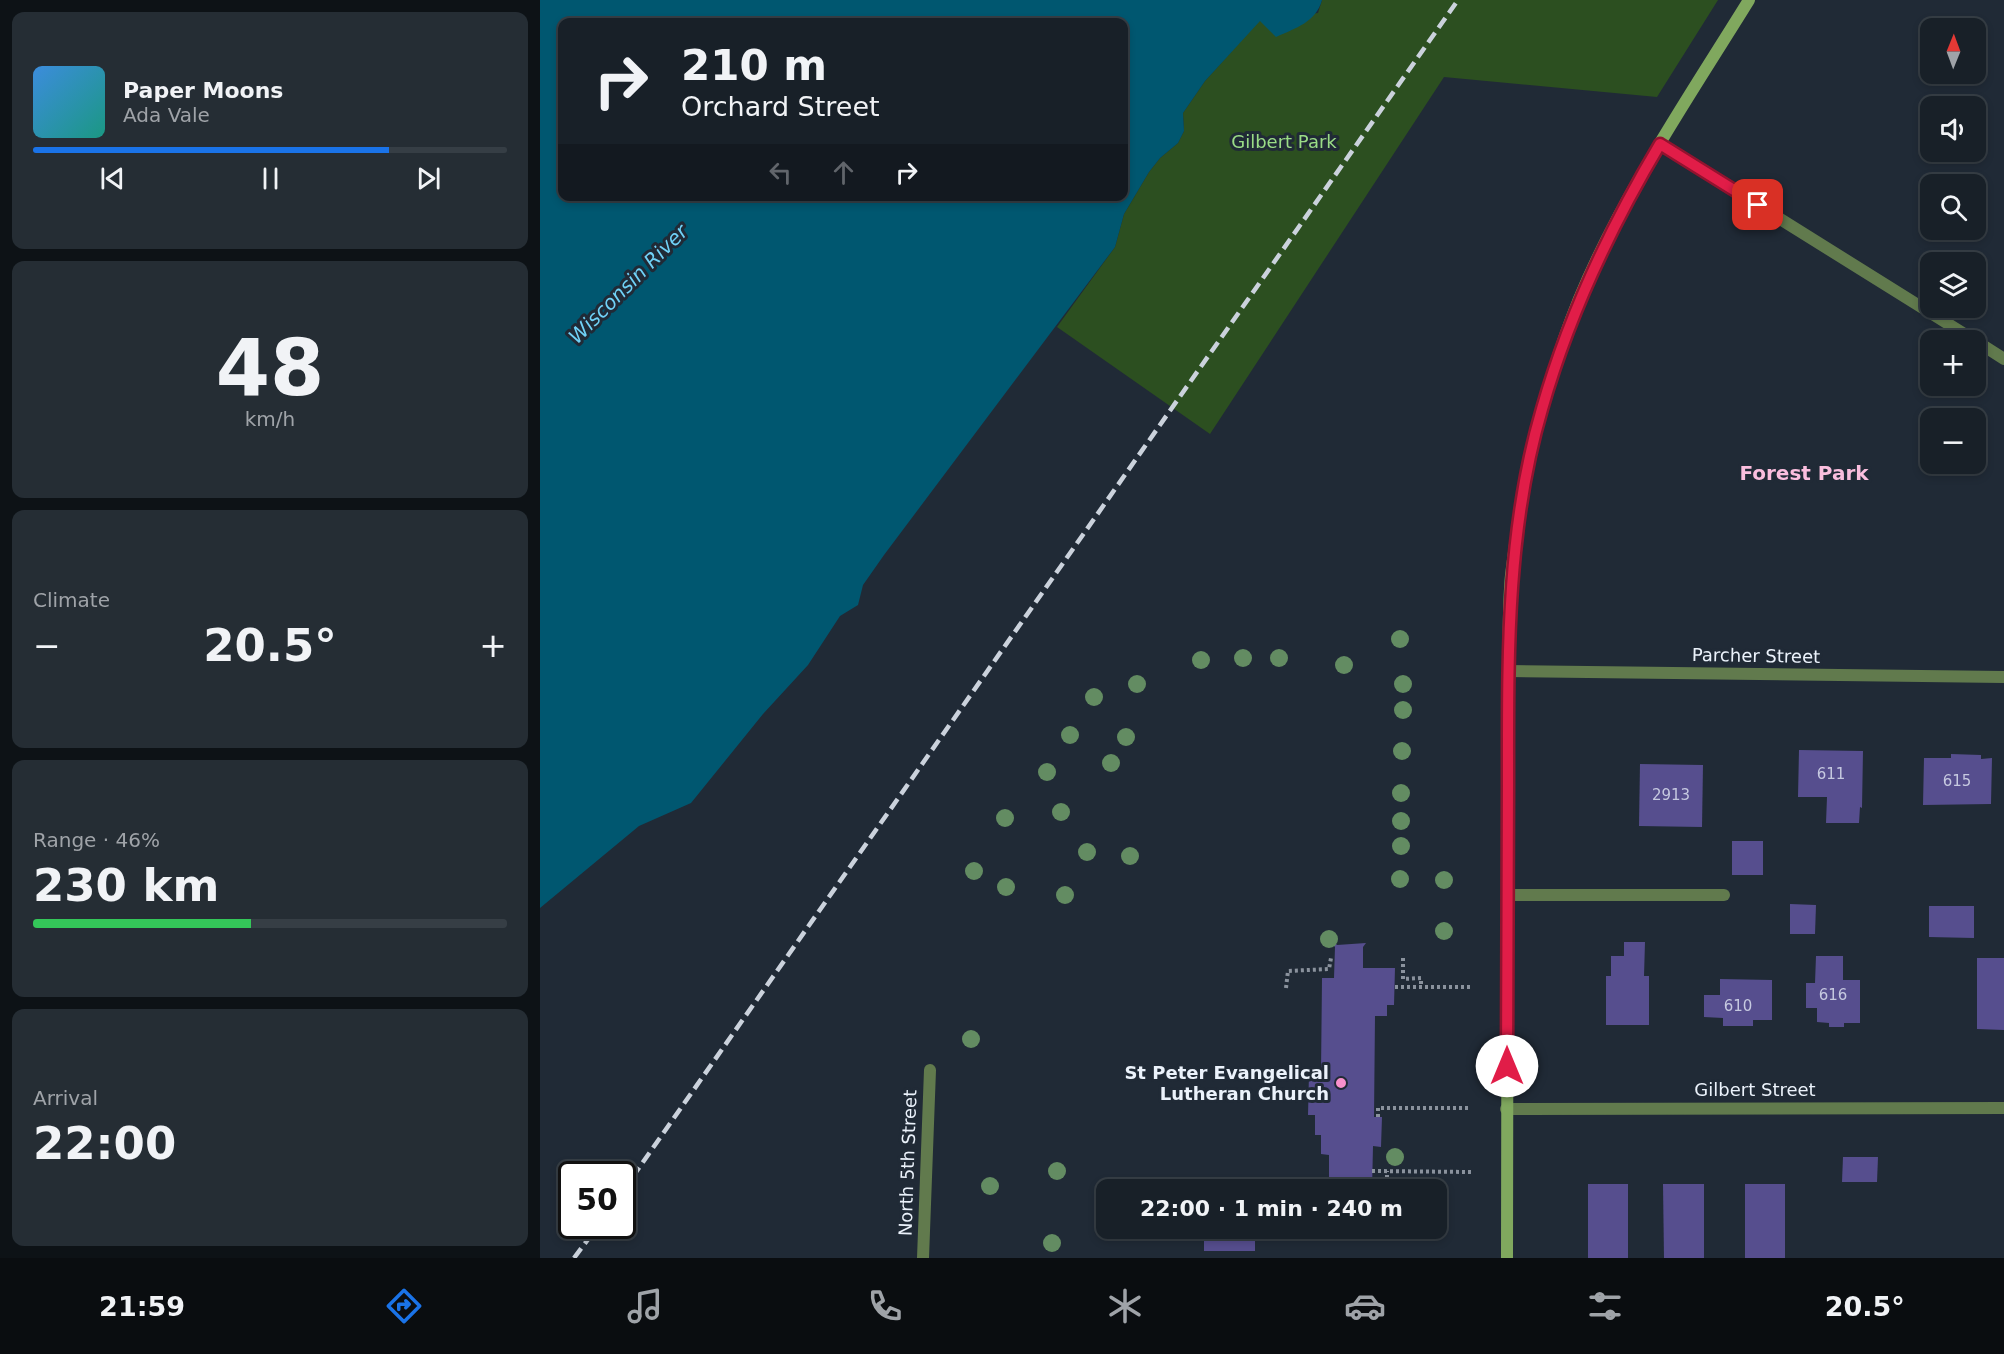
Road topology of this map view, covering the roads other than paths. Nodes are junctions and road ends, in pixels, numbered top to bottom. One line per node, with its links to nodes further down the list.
1 (1749, 0): 2 (main road)
2 (1660, 144): 3 (street); 6 (main road)
3 (1957, 330)
4 (1986, 348): 5 (street)
5 (2004, 359)
6 (1508, 670): 7 (street, Parcher Street); 8 (main road)
7 (2004, 676)
8 (1507, 895): 9 (street); 12 (main road)
9 (1725, 896)
10 (930, 1070): 13 (street, North 5th Street)
11 (2004, 1108): 12 (street, Gilbert Street)
12 (1506, 1109): 14 (main road)
13 (923, 1258)
14 (1507, 1258)

